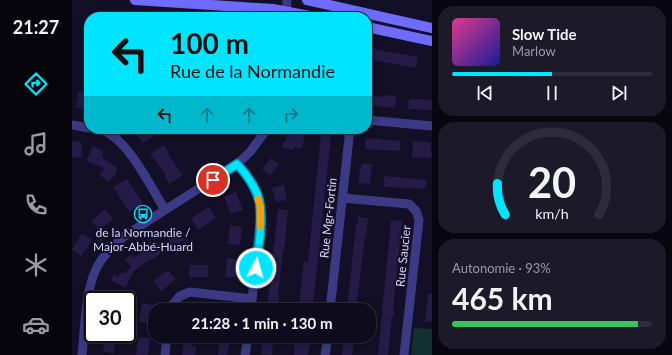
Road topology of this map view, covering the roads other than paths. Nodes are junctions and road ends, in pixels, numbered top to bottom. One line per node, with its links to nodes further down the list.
1 (135, 0): 4 (street)
2 (287, 0): 5 (street)
3 (307, 0): 6 (street)
4 (272, 12)
5 (286, 12)
6 (361, 12)
7 (372, 15): 9 (street)
8 (372, 28): 10 (street)
9 (432, 28)
10 (432, 41)
11 (372, 120): 13 (street)
12 (72, 125): 14 (street)
13 (432, 126)
14 (84, 127)
15 (110, 134): 20 (street)
16 (263, 134): 18 (street)
17 (349, 134): 19 (street, Rue Mgr-Fortin)
18 (237, 164): 20 (street); 21 (street)
19 (342, 198): 24 (street, Rue Mgr-Fortin); 32 (street, Rue Saucier)
20 (165, 210): 28 (street)
21 (252, 299): 22 (street); 23 (street)
22 (174, 303)
23 (252, 303)
24 (331, 303)
25 (166, 343): 29 (street)
26 (247, 343): 30 (street)
27 (327, 343): 31 (street)
28 (82, 355)
29 (165, 355)
30 (245, 355)
31 (325, 355)
32 (404, 355)

